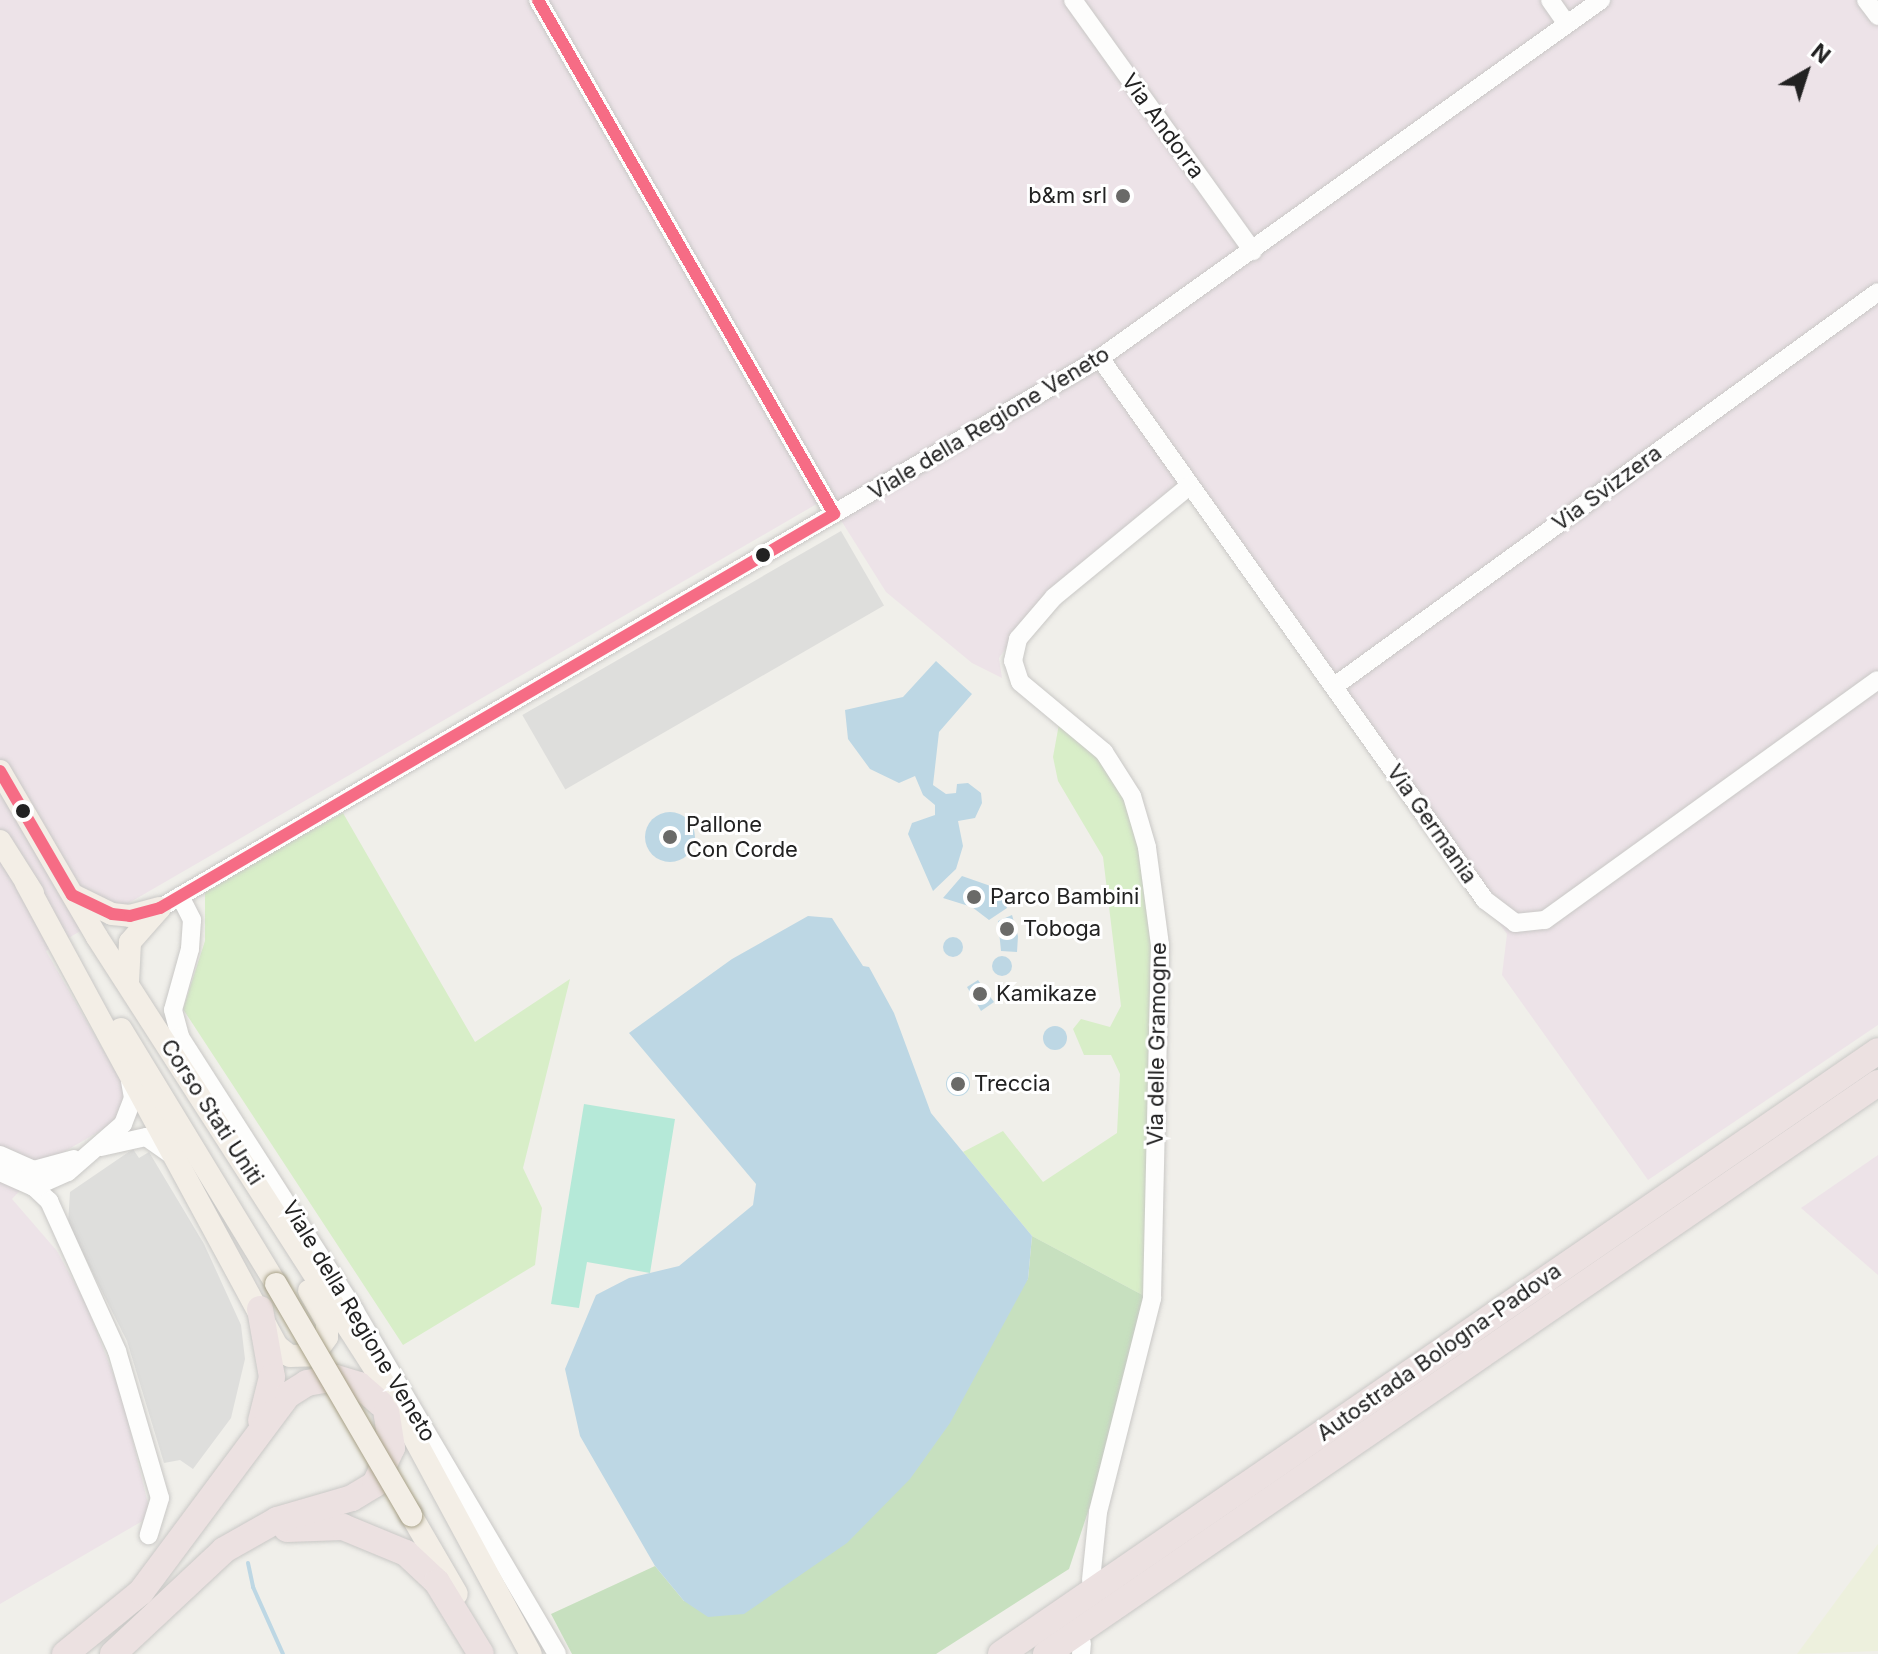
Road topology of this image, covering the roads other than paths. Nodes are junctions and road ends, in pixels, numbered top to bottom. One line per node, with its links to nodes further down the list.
1 (538, 0): 12 (street)
2 (1073, 0): 8 (street, Via Andorra)
3 (1550, 0): 7 (street)
4 (1601, 0): 7 (street, Viale della Regione Veneto)
5 (1866, 0): 6 (street)
6 (1878, 16)
7 (1567, 24): 8 (street, Viale della Regione Veneto)
8 (1253, 251): 10 (street, Viale della Regione Veneto)
9 (1878, 292): 14 (street, Via Svizzera)
10 (1100, 358): 11 (street, Via Germania); 12 (street, Viale della Regione Veneto)
11 (1189, 486): 14 (street, Via Germania); 36 (street, Via delle Gramogne)
12 (834, 514): 19 (street, Viale della Regione Veneto)
13 (1878, 680): 14 (street, Via Germania)
14 (1336, 685)
15 (0, 771): 18 (main road, Corso Stati Uniti)
16 (0, 841): 17 (main road, Corso Stati Uniti)
17 (26, 883): 24 (main road); 41 (main road, Corso Stati Uniti, bridge)
18 (72, 895): 20 (main road); 21 (main road, Corso Stati Uniti)
19 (180, 896): 20 (street, Viale della Regione Veneto); 44 (street, Viale della Regione Veneto)
20 (160, 908): 22 (main road)
21 (97, 937): 22 (main road, Corso Stati Uniti); 31 (main road)
22 (128, 982): 43 (main road, Corso Stati Uniti)
23 (1878, 1051): 45 (highway, Autostrada Bologna-Padova)
24 (128, 1070): 26 (street); 28 (main road)
25 (1878, 1083): 46 (highway, Autostrada Bologna-Padova)
26 (90, 1152): 28 (street); 30 (street)
27 (0, 1155): 30 (street)
28 (178, 1160): 32 (main road)
29 (0, 1172): 30 (street)
30 (34, 1179): 35 (street)
31 (271, 1228): 32 (main road); 33 (main road)
32 (260, 1309): 34 (highway)
33 (384, 1408): 34 (highway); 37 (highway); 42 (main road)
34 (239, 1464): 38 (highway)
35 (149, 1535)
36 (1091, 1580)
37 (180, 1588): 39 (highway); 40 (highway)
38 (65, 1654)
39 (113, 1654)
40 (481, 1654)
41 (491, 1654)
42 (516, 1654)
43 (531, 1654)
44 (557, 1654)
45 (1001, 1654)
46 (1046, 1654)

